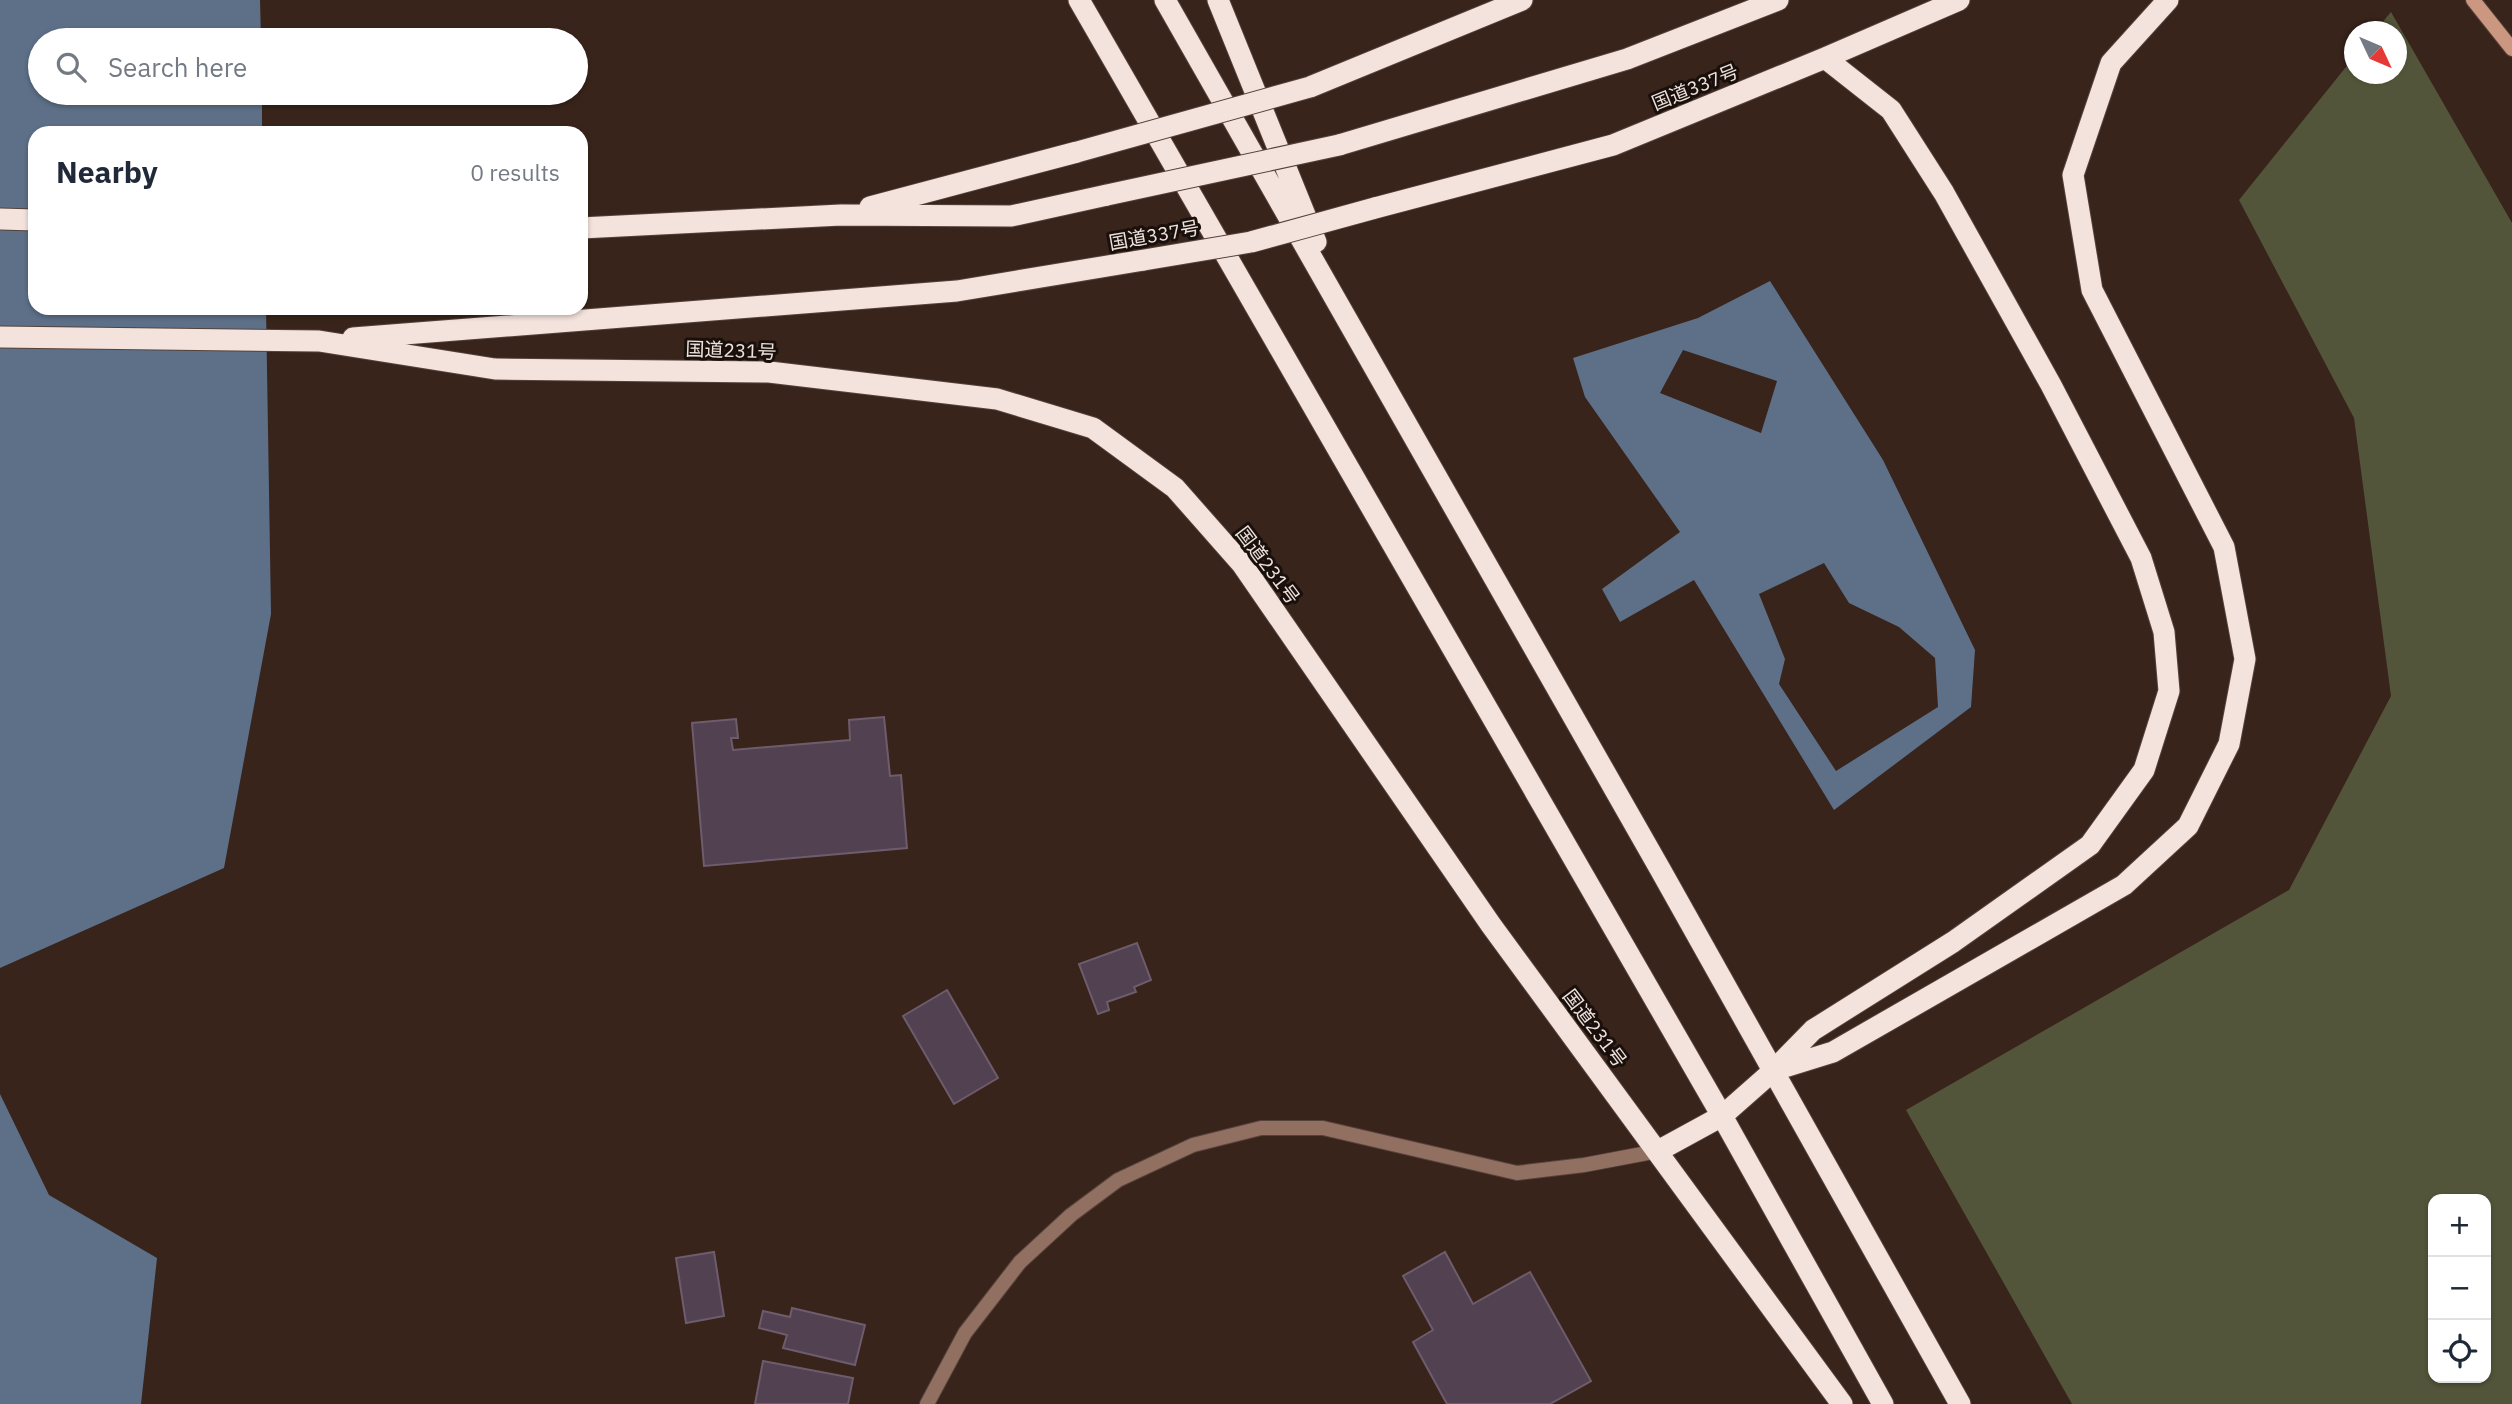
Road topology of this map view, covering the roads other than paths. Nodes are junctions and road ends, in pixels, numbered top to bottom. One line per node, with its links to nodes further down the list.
1 (1079, 0): 19 (highway)
2 (1165, 0): 15 (highway)
3 (1218, 0): 15 (highway)
4 (1522, 0): 11 (highway, bridge)
5 (1778, 0): 11 (highway, bridge)
6 (1959, 0): 10 (highway, 国道337号)
7 (2168, 0): 18 (highway)
8 (2473, 0): 9 (street)
9 (2512, 49)
10 (1825, 58): 17 (highway, 国道337号, bridge); 18 (highway)
11 (841, 215): 14 (highway)
12 (0, 219): 13 (highway)
13 (28, 220)
14 (588, 228)
15 (1349, 321): 18 (highway)
16 (0, 337): 17 (highway)
17 (311, 341): 20 (highway, 国道231号)
18 (1773, 1071): 19 (highway); 24 (highway)
19 (1722, 1116): 20 (highway); 23 (highway)
20 (1658, 1151): 21 (street); 22 (highway, 国道231号)
21 (928, 1404)
22 (1842, 1404)
23 (1883, 1404)
24 (1961, 1404)

